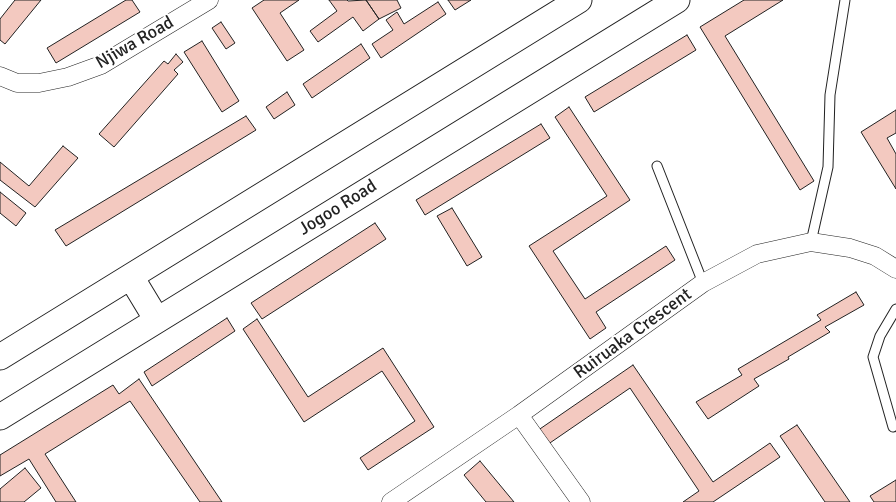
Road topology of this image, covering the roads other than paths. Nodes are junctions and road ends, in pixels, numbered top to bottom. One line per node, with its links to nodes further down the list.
1 (209, 0): 5 (street, Njiwa Road)
2 (579, 0): 9 (main road)
3 (677, 0): 12 (main road, Jogoo Road)
4 (845, 0): 7 (lane)
5 (0, 76)
6 (657, 166): 10 (lane)
7 (812, 242): 8 (street, Ruiruaka Crescent); 10 (street, Ruiruaka Crescent)
8 (896, 269)
9 (131, 278): 12 (main road); 13 (main road)
10 (703, 283): 14 (street, Ruiruaka Crescent)
11 (896, 308): 16 (lane)
12 (156, 320): 15 (main road, Jogoo Road)
13 (0, 357)
14 (519, 415): 17 (street, Ruiruaka Crescent); 18 (street)
15 (0, 417)
16 (893, 427)
17 (392, 502)
18 (580, 502)

